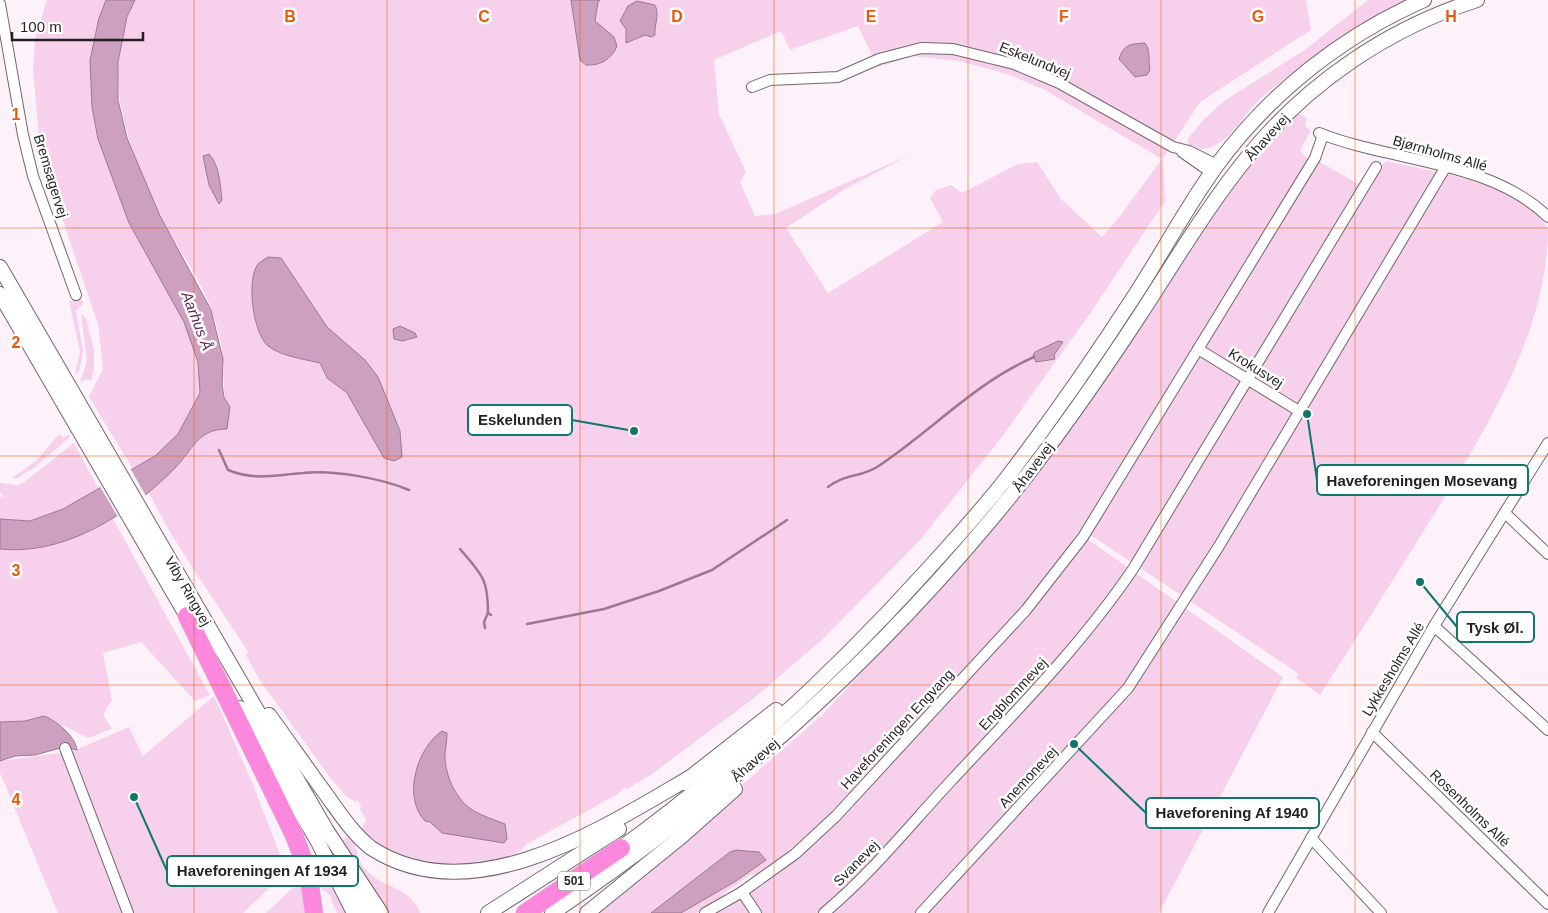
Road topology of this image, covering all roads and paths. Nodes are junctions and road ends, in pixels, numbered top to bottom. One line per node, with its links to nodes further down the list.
1 (1424, 0): 8 (main road, Åhavevej)
2 (1472, 2): 8 (main road)
3 (0, 4): 12 (street, Bremsagervej)
4 (752, 87): 8 (street, Eskelundvej)
5 (1320, 134): 7 (street, Bjørnholms Allé); 13 (street, Haveforeningen Engvang)
6 (1376, 167): 14 (street, Engblommevej)
7 (1446, 168): 9 (street, Bjørnholms Allé); 15 (street, Anemonevej)
8 (1220, 172): 22 (main road, Åhavevej); 25 (main road, Åhavevej)
9 (1548, 217)
10 (0, 267): 17 (main road, Viby Ringvej)
11 (0, 294): 17 (main road, Viby Ringvej)
12 (76, 295)
13 (1198, 349): 14 (street, Krokusvej); 35 (street, Haveforeningen Engvang)
14 (1248, 379): 15 (street, Krokusvej); 30 (street, Engblommevej)
15 (1300, 411): 49 (street, Anemonevej)
16 (1548, 443): 19 (street, Lykkesholms Allé)
17 (114, 477): 18 (main road, Viby Ringvej)
18 (132, 508): 20 (main road, Viby Ringvej); 23 (main road, Viby Ringvej)
19 (1505, 513): 21 (street); 24 (street, Lykkesholms Allé)
20 (164, 550): 29 (main road); 31 (main road, Viby Ringvej)
21 (1548, 554)
22 (925, 572): 29 (main road); 33 (main road, Åhavevej)
23 (187, 616): 31 (main road, Viby Ringvej); 37 (highway)
24 (1434, 626): 26 (street); 27 (street, Lykkesholms Allé)
25 (839, 684): 44 (main road, Åhavevej); 45 (main road)
26 (1548, 730)
27 (1372, 732): 32 (street, Lykkesholms Allé); 36 (street, Rosenholms Allé)
28 (65, 748): 38 (street)
29 (689, 778): 42 (main road)
30 (906, 830): 48 (street, Svanevej)
31 (322, 836): 34 (main road, Viby Ringvej)
32 (1311, 838): 50 (street, Lykkesholms Allé); 51 (street)
33 (621, 848): 43 (highway, 501)
34 (332, 854): 39 (main road, Viby Ringvej); 40 (main road); 41 (main road, Viby Ringvej)
35 (742, 892): 46 (street, Haveforeningen Engvang); 47 (street)
36 (1548, 904)
37 (314, 911)
38 (128, 913)
39 (354, 913)
40 (367, 913)
41 (381, 913)
42 (488, 913)
43 (525, 913)
44 (552, 913)
45 (587, 913)
46 (706, 913)
47 (756, 913)
48 (824, 913)
49 (921, 913)
50 (1268, 913)
51 (1381, 913)

